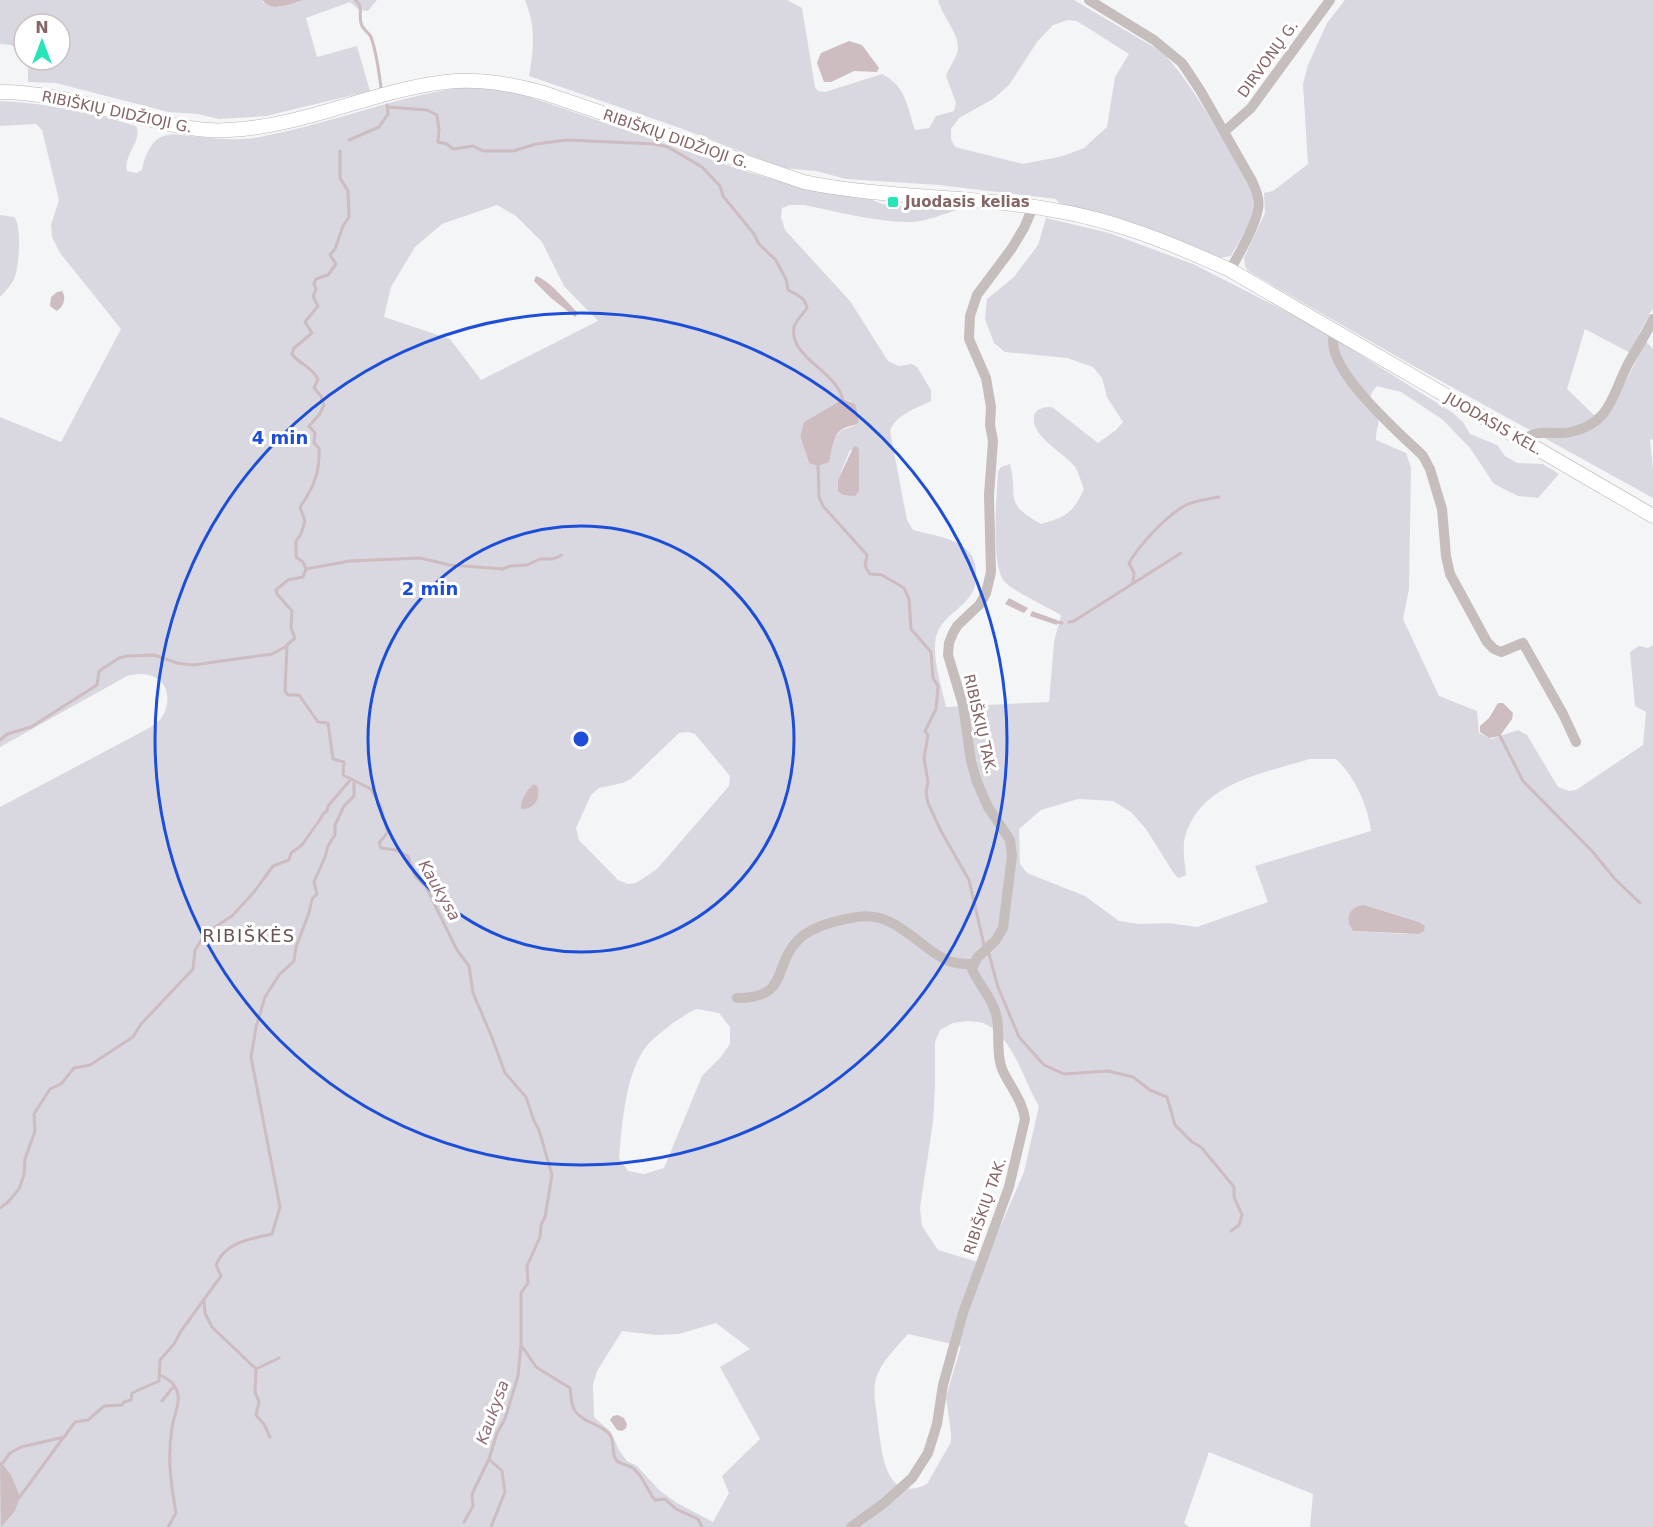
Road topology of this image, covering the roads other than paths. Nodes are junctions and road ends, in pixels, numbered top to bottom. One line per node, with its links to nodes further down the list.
1 (1089, 0): 4 (street)
2 (1330, 0): 4 (street, DIRVONŲ G.)
3 (0, 92): 5 (main road, RIBIŠKIŲ DIDŽIOJI G.)
4 (1225, 131): 6 (street)
5 (1033, 207): 6 (main road, RIBIŠKIŲ DIDŽIOJI G.); 12 (street, RIBIŠKIŲ TAK.)
6 (1230, 270): 8 (main road, RIBIŠKIŲ DIDŽIOJI G.)
7 (1653, 320): 9 (street)
8 (1336, 332): 9 (main road, JUODASIS KEL.); 11 (street)
9 (1523, 441): 10 (main road, JUODASIS KEL.)
10 (1653, 516)
11 (1575, 742)
12 (973, 964): 13 (street); 14 (street, RIBIŠKIŲ TAK.)
13 (737, 998)
14 (851, 1527)

